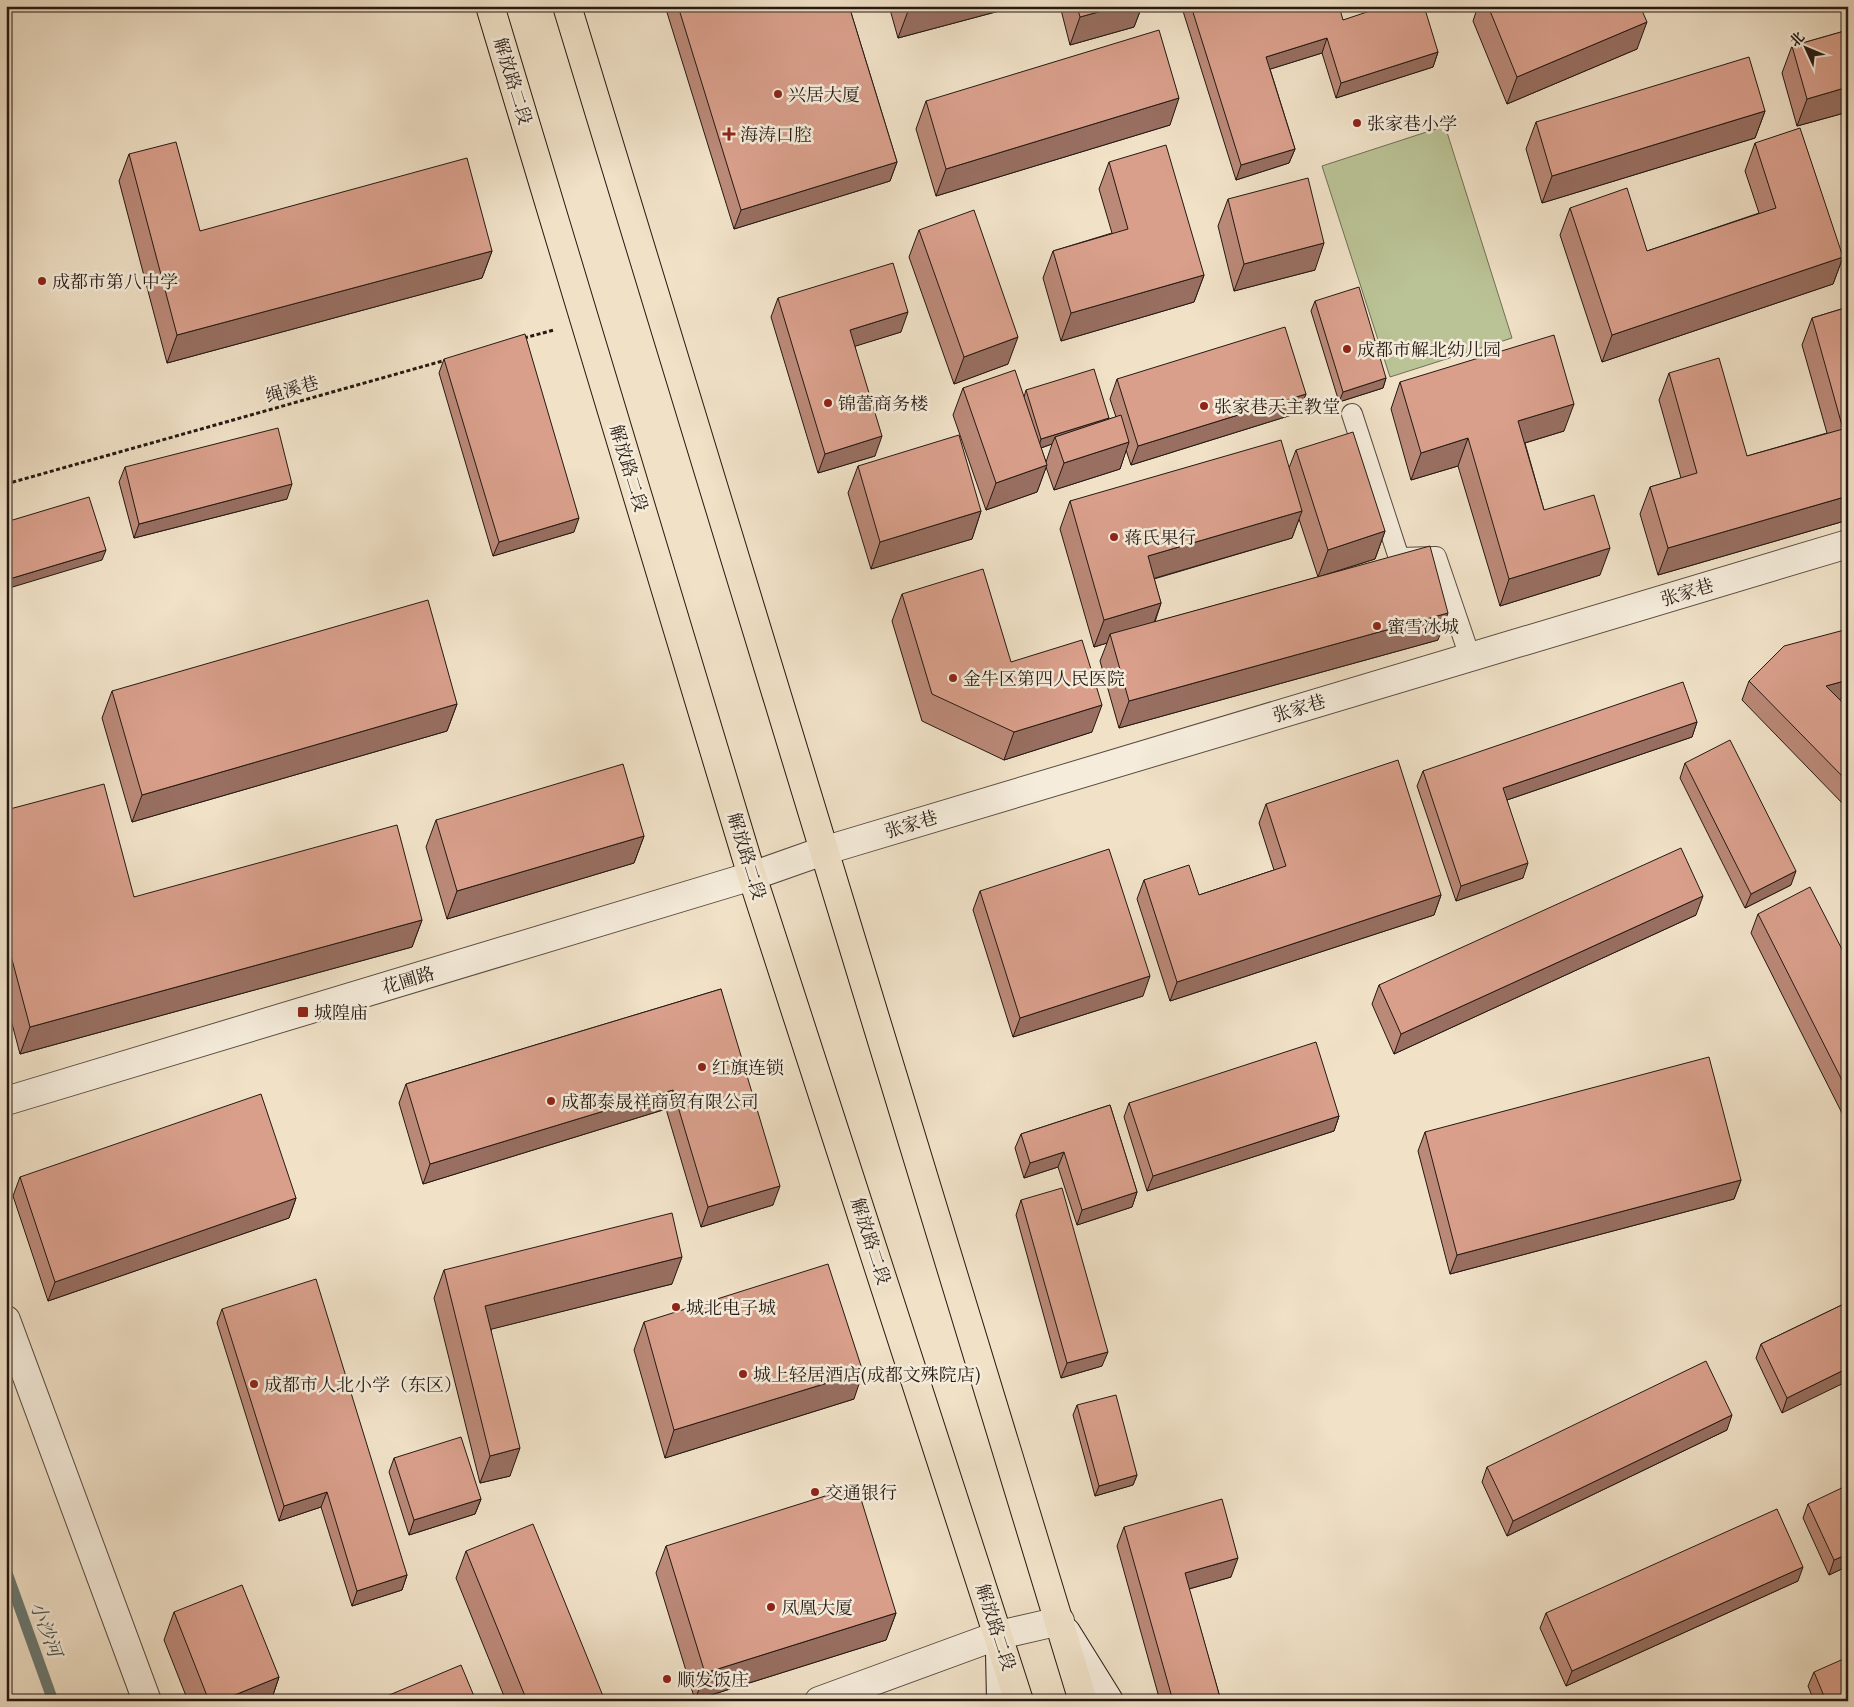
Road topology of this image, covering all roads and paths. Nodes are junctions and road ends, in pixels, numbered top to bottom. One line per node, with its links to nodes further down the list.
1 (490, 6): 3 (main road, 解放路二段)
2 (567, 6): 10 (main road)
3 (585, 321): 4 (path); 11 (main road, 解放路二段)
4 (519, 340)
5 (452, 358): 7 (path, 绳溪巷)
6 (1352, 414): 9 (lane)
7 (6, 484)
8 (1848, 544): 9 (street, 张家巷)
9 (1470, 657): 10 (street, 张家巷)
10 (823, 851): 11 (street, 张家巷); 14 (main road)
11 (752, 876): 12 (street, 花圃路); 15 (main road, 解放路二段)
12 (6, 1101)
13 (6, 1320): 16 (street)
14 (1060, 1621): 15 (street); 20 (main road); 21 (street)
15 (999, 1635): 17 (street); 18 (street); 19 (main road, 解放路二段)
16 (147, 1701)
17 (819, 1701)
18 (1001, 1701)
19 (1020, 1701)
20 (1083, 1701)
21 (1109, 1701)

